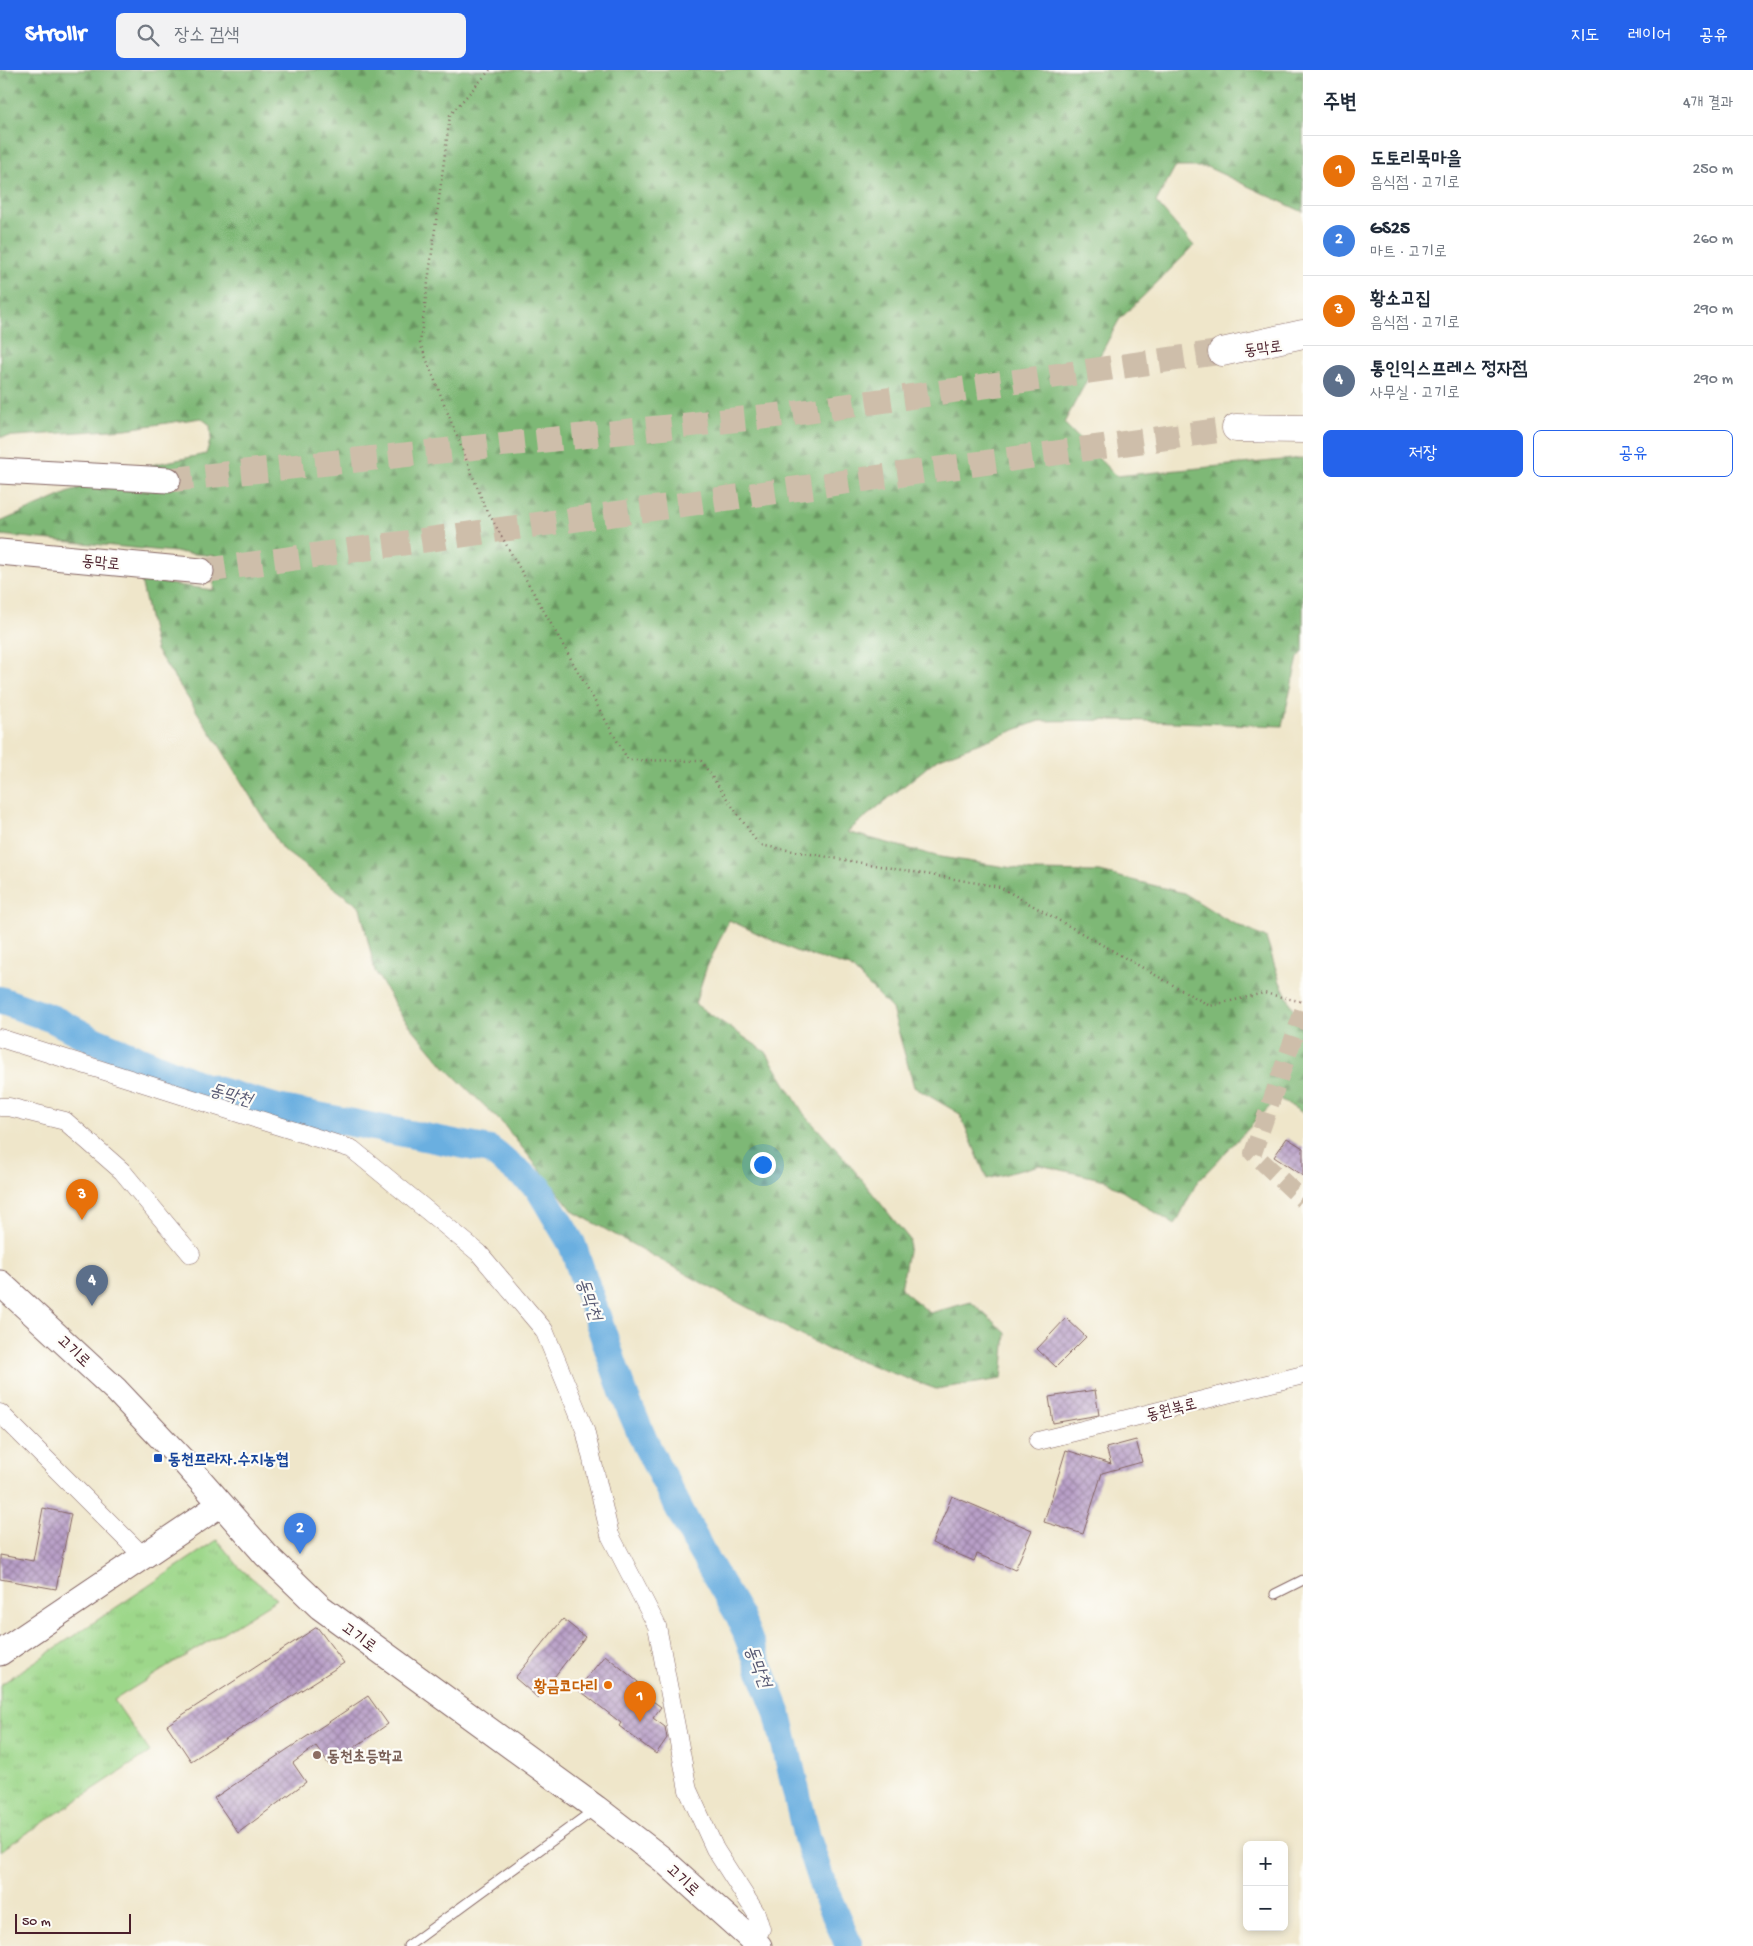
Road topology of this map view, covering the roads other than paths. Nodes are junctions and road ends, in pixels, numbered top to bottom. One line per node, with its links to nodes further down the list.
1 (1303, 334): 3 (main road)
2 (1303, 342): 3 (street, 동막로)
3 (1222, 352)
4 (1303, 418): 5 (street)
5 (1236, 428): 6 (main road)
6 (1303, 429)
7 (0, 471): 8 (street)
8 (168, 480)
9 (0, 552): 10 (street, 동막로)
10 (202, 571)
11 (0, 1038): 24 (street)
12 (0, 1107): 13 (street)
13 (191, 1254)
14 (0, 1283): 18 (street, 고기로)
15 (1303, 1375): 17 (street, 동원북로)
16 (0, 1413): 19 (street)
17 (1038, 1441)
18 (221, 1504): 19 (street); 23 (street, 고기로)
19 (142, 1555): 22 (street)
20 (1303, 1580): 21 (lane)
21 (1275, 1594)
22 (0, 1653)
23 (596, 1808): 24 (street, 고기로); 25 (lane)
24 (757, 1944)
25 (408, 1946)

